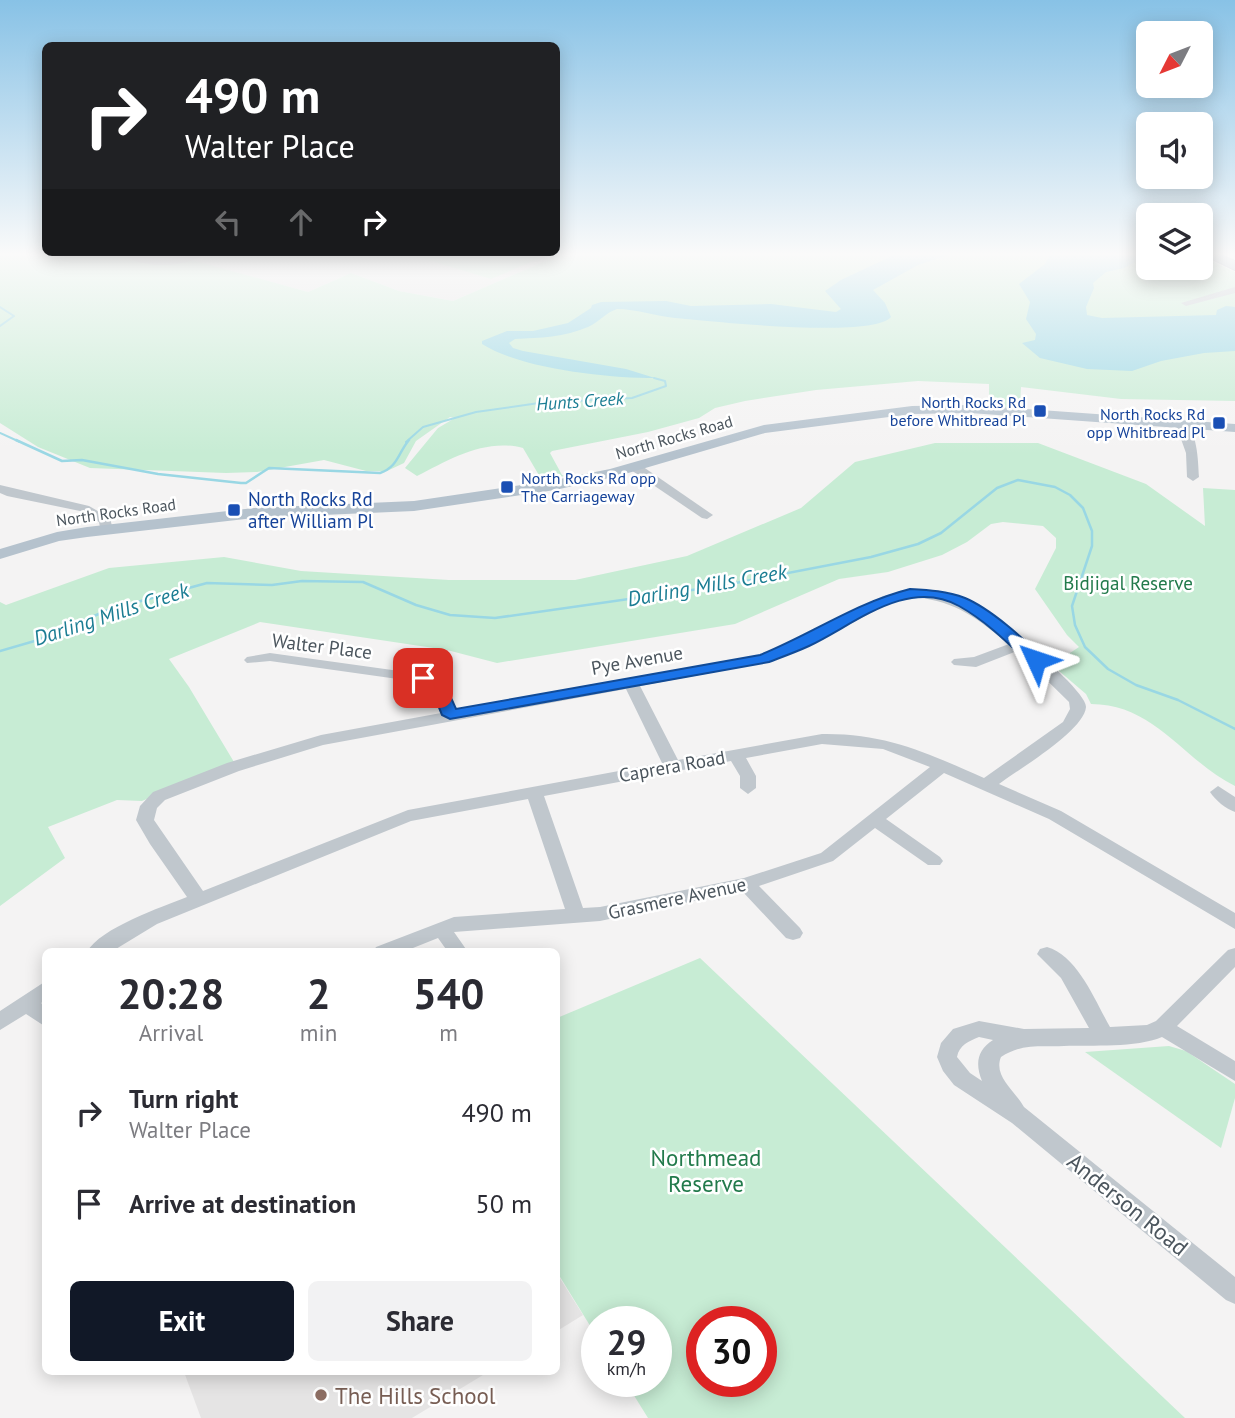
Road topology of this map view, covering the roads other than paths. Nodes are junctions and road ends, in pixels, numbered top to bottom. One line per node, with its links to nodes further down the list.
1 (1182, 425): 2 (main road, North Rocks Road); 3 (main road, North Rocks Road); 4 (street)
2 (1235, 428)
3 (635, 467): 6 (street); 7 (main road, North Rocks Road)
4 (1193, 477)
5 (0, 489): 7 (street)
6 (707, 515)
7 (106, 530): 8 (main road, North Rocks Road)
8 (0, 554)
9 (1019, 645): 11 (street); 12 (street, Pye Avenue); 17 (street, Pye Avenue)
10 (252, 660): 13 (street, Walter Place)
11 (959, 662)
12 (631, 682): 13 (street, Pye Avenue); 15 (street)
13 (450, 715): 25 (street, Pye Avenue)
14 (736, 755): 15 (street, Caprera Road); 16 (street, Caprera Road); 18 (street)
15 (672, 766): 19 (street, Caprera Road)
16 (942, 766): 17 (street, Caprera Road); 22 (street, Grasmere Avenue)
17 (986, 785): 27 (street, Caprera Road)
18 (748, 788)
19 (534, 791): 25 (street, Caprera Road); 26 (street)
20 (1218, 792): 21 (street)
21 (1235, 806)
22 (875, 820): 23 (street); 24 (street, Grasmere Avenue)
23 (934, 861)
24 (746, 884): 26 (street, Grasmere Avenue); 29 (street)
25 (199, 899): 30 (street, Caprera Road)
26 (576, 914): 28 (street, Grasmere Avenue)
27 (1235, 922)
28 (442, 929): 31 (street, Grasmere Avenue); 32 (street)
29 (793, 933)
30 (103, 948)
31 (393, 948)
32 (454, 948)
33 (1047, 954): 41 (street)
34 (1235, 955): 39 (street)
35 (42, 992): 36 (street)
36 (27, 1003): 37 (street); 38 (street)
37 (42, 1016)
38 (0, 1022)
39 (1164, 1027): 41 (street, Anderson Road); 42 (street)
40 (1024, 1037): 41 (street, Anderson Road); 43 (street, Anderson Road); 43 (street, Anderson Road)
41 (1105, 1037)
42 (1235, 1072)
43 (1020, 1116): 44 (street, Anderson Road)
44 (1235, 1292)

